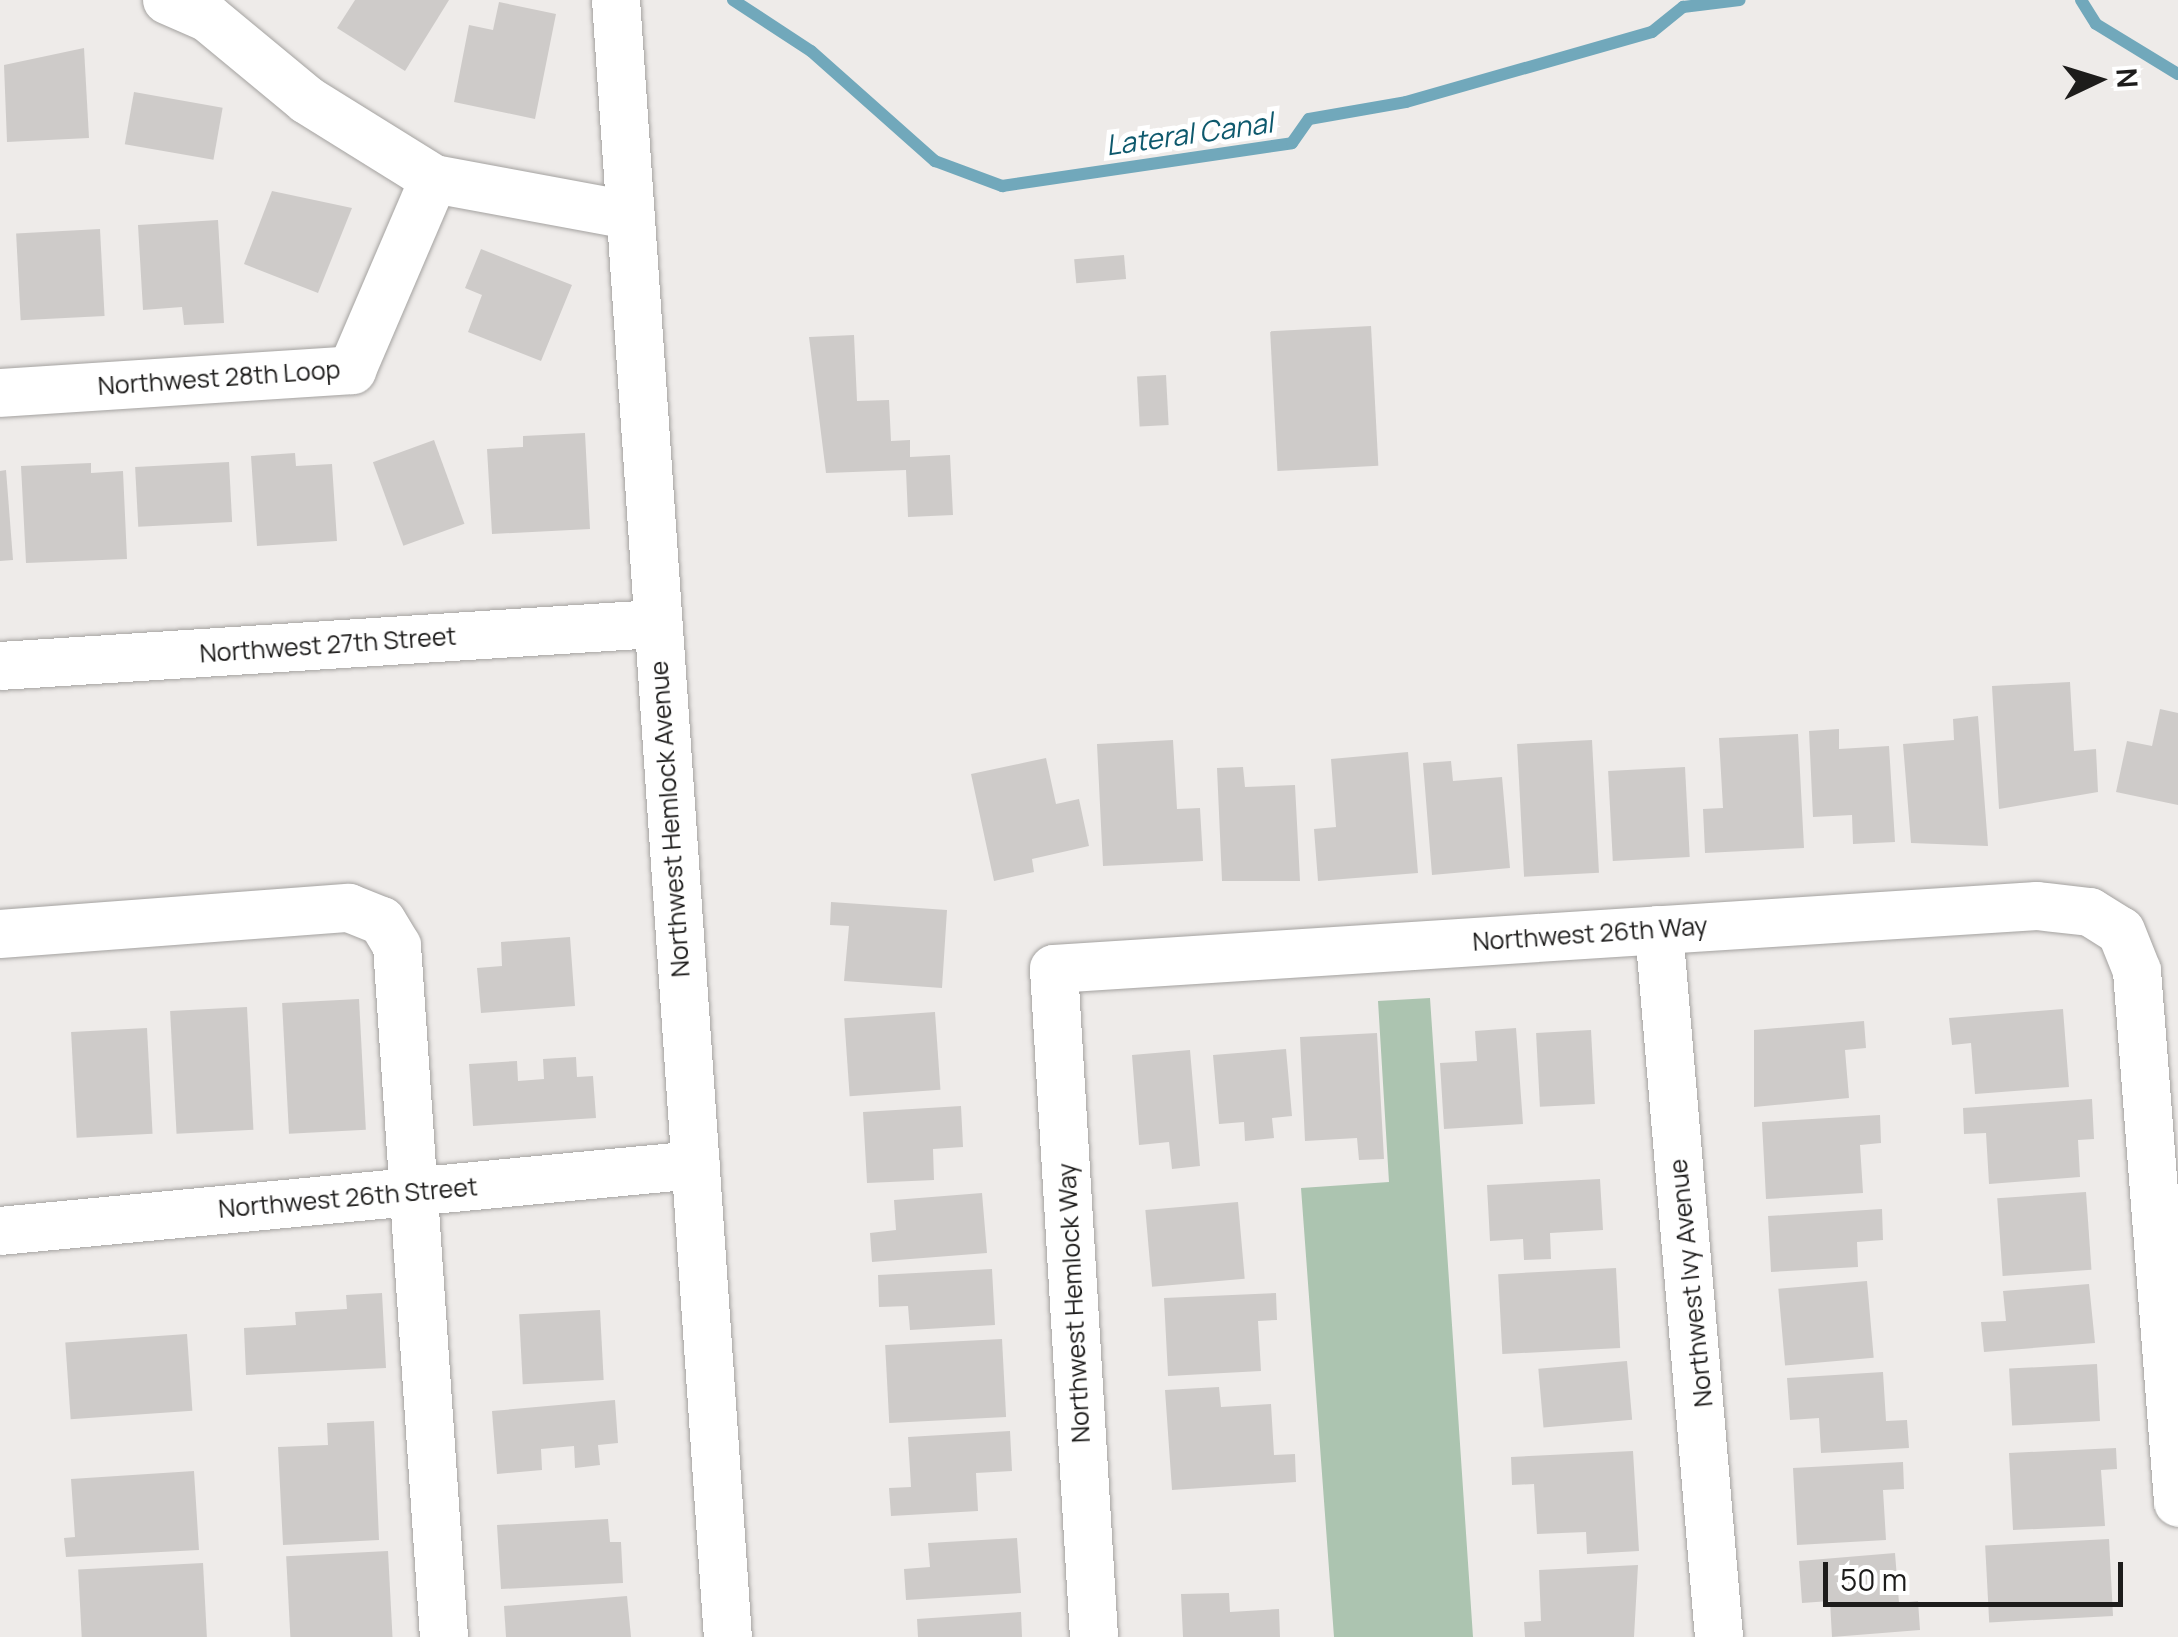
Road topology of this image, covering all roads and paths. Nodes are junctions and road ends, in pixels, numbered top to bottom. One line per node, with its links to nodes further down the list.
1 (167, 0): 3 (street)
2 (616, 0): 4 (street, Northwest Hemlock Avenue)
3 (434, 179): 4 (street); 5 (street, Northwest 28th Loop)
4 (628, 215): 6 (street, Northwest Hemlock Avenue)
5 (0, 392)
6 (655, 624): 7 (street, Northwest 27th Street); 11 (street, Northwest Hemlock Avenue)
7 (0, 666)
8 (1659, 930): 10 (street, Northwest 26th Way); 14 (street, Northwest 26th Way); 18 (street, Northwest Ivy Avenue)
9 (0, 934): 12 (street)
10 (1054, 970): 17 (street, Northwest Hemlock Way)
11 (696, 1165): 12 (street, Northwest 26th Street); 16 (street, Northwest Hemlock Avenue)
12 (416, 1191): 13 (street, Northwest 26th Street); 15 (street)
13 (0, 1231)
14 (2178, 1502)
15 (444, 1637)
16 (728, 1637)
17 (1094, 1637)
18 (1720, 1637)

